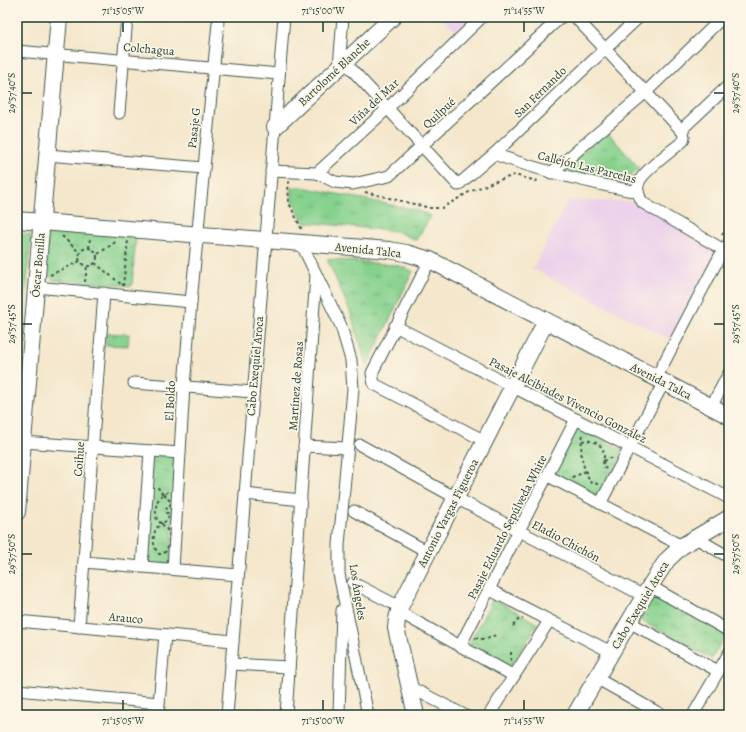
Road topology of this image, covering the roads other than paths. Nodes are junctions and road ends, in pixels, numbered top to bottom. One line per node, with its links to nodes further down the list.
1 (59, 17): 14 (street, Óscar Bonilla)
2 (127, 17): 15 (street)
3 (284, 17): 18 (street, Cabo Exequiel Aroca)
4 (344, 17): 16 (street)
5 (393, 17): 16 (street, Bartolomé Blanche)
6 (482, 17): 21 (street, Viña del Mar)
7 (561, 17): 25 (street, Quilpué)
8 (575, 17): 12 (street)
9 (639, 17): 12 (street, San Fernando)
10 (723, 17): 20 (street)
11 (218, 23): 17 (street, Pasaje G)
12 (605, 49): 20 (street); 26 (street, San Fernando)
13 (17, 51): 14 (street, Colchagua)
14 (56, 54): 15 (street, Colchagua); 27 (street, Óscar Bonilla)
15 (124, 60): 17 (street, Colchagua); 22 (street)
16 (342, 64): 21 (street); 23 (street, Bartolomé Blanche)
17 (214, 68): 18 (street, Colchagua); 28 (street, Pasaje G)
18 (279, 74): 23 (street, Cabo Exequiel Aroca)
19 (729, 85): 24 (street)
20 (646, 92): 24 (street); 30 (street)
21 (388, 108): 25 (street); 31 (street, Viña del Mar)
22 (119, 113)
23 (275, 127): 29 (street, Cabo Exequiel Aroca)
24 (681, 130): 32 (street)
25 (422, 146): 26 (street, San Fernando); 31 (street, Quilpué)
26 (494, 154): 30 (street, Callejón Las Parcelas)
27 (47, 155): 28 (street); 34 (street, Óscar Bonilla)
28 (204, 168): 35 (street, Pasaje G)
29 (271, 172): 31 (street); 36 (street, Cabo Exequiel Aroca)
30 (551, 173): 32 (street, Callejón Las Parcelas)
31 (317, 174)
32 (638, 192): 38 (street, Callejón Las Parcelas)
33 (17, 220): 34 (street, Avenida Talca)
34 (47, 222): 35 (street, Avenida Talca); 41 (street, Óscar Bonilla)
35 (197, 235): 36 (street, Avenida Talca); 43 (street, El Boldo)
36 (266, 241): 37 (street, Avenida Talca); 51 (street, Cabo Exequiel Aroca)
37 (301, 244): 39 (street, Avenida Talca); 40 (street, Los Ángeles)
38 (727, 249): 47 (street)
39 (430, 260): 44 (street, Avenida Talca); 45 (street)
40 (316, 274): 58 (street, Martínez de Rosas); 61 (street, Los Ángeles)
41 (37, 281): 42 (street); 56 (street, Óscar Bonilla)
42 (104, 293): 43 (street); 59 (street, Coihue)
43 (191, 302): 49 (street, El Boldo)
44 (546, 321): 47 (street, Avenida Talca); 50 (street, Antonio Vargas Figueroa)
45 (395, 326): 50 (street, Pasaje Alcibiades Vivencio González); 55 (street)
46 (729, 373): 52 (street)
47 (660, 380): 52 (street, Avenida Talca); 60 (street)
48 (134, 383): 49 (street)
49 (184, 386): 51 (street); 63 (street, El Boldo)
50 (513, 387): 54 (street, Pasaje Alcibiades Vivencio González); 55 (street, Antonio Vargas Figueroa)
51 (253, 392): 65 (street, Cabo Exequiel Aroca)
52 (711, 406): 53 (street, Avenida Talca)
53 (729, 416)
54 (581, 421): 60 (street, Pasaje Alcibiades Vivencio González); 64 (street, Pasaje Eduardo Sepúlveda White)
55 (485, 441): 66 (street, Antonio Vargas Figueroa)
56 (23, 442): 59 (street); 71 (street, Óscar Bonilla)
57 (360, 445): 66 (street, Eladio Chichón)
58 (304, 446): 61 (street); 68 (street, Martínez de Rosas)
59 (93, 447): 62 (street); 78 (street, Coihue)
60 (630, 447): 67 (street, Pasaje Alcibiades Vivencio González); 69 (street)
61 (347, 448): 83 (street, Los Ángeles)
62 (150, 451): 63 (street); 79 (street)
63 (180, 453): 80 (street, El Boldo)
64 (548, 476): 69 (street); 73 (street, Pasaje Eduardo Sepúlveda White)
65 (245, 494): 68 (street); 81 (street, Cabo Exequiel Aroca)
66 (456, 498): 73 (street, Eladio Chichón); 76 (street, Antonio Vargas Figueroa)
67 (729, 498)
68 (301, 500): 98 (street, Martínez de Rosas)
69 (601, 502): 75 (street)
70 (354, 511): 76 (street)
71 (17, 512)
72 (729, 518): 74 (street, Cabo Exequiel Aroca)
73 (519, 531): 84 (street, Pasaje Eduardo Sepúlveda White); 85 (street, Eladio Chichón)
74 (696, 538): 75 (street, Cabo Exequiel Aroca); 77 (street)
75 (682, 546): 85 (street, Cabo Exequiel Aroca)
76 (428, 552): 86 (street, Antonio Vargas Figueroa)
77 (729, 557)
78 (84, 562): 79 (street); 90 (street, Coihue)
79 (142, 567): 80 (street)
80 (174, 569): 81 (street)
81 (238, 575): 93 (street, Cabo Exequiel Aroca)
82 (353, 583): 86 (street)
83 (343, 590): 108 (street); 109 (street, Los Ángeles)
84 (490, 590): 87 (street); 94 (street, Pasaje Eduardo Sepúlveda White)
85 (647, 591): 89 (street, Cabo Exequiel Aroca); 91 (street, Eladio Chichón)
86 (400, 609): 94 (street); 102 (street, Antonio Vargas Figueroa)
87 (549, 620): 95 (street); 100 (street)
88 (17, 621): 90 (street, Arauco)
89 (629, 622): 95 (street, Cabo Exequiel Aroca); 99 (street)
90 (79, 627): 92 (street, Arauco)
91 (729, 630)
92 (165, 635): 93 (street, Arauco); 104 (street)
93 (233, 641): 97 (street, Cabo Exequiel Aroca)
94 (463, 641): 100 (street)
95 (611, 652): 101 (street, Cabo Exequiel Aroca)
96 (729, 652): 99 (street)
97 (231, 664): 98 (street); 106 (street, Cabo Exequiel Aroca)
98 (289, 667): 107 (street, Martínez de Rosas)
99 (718, 671): 115 (street)
100 (514, 676): 112 (street)
101 (596, 678): 113 (street, Cabo Exequiel Aroca); 114 (street)
102 (410, 687): 110 (street, Antonio Vargas Figueroa); 111 (street)
103 (17, 690): 104 (street)
104 (159, 703): 105 (street)
105 (158, 715)
106 (227, 715)
107 (286, 715)
108 (338, 715)
109 (368, 715)
110 (416, 715)
111 (464, 715)
112 (489, 715)
113 (575, 715)
114 (662, 715)
115 (693, 715)

